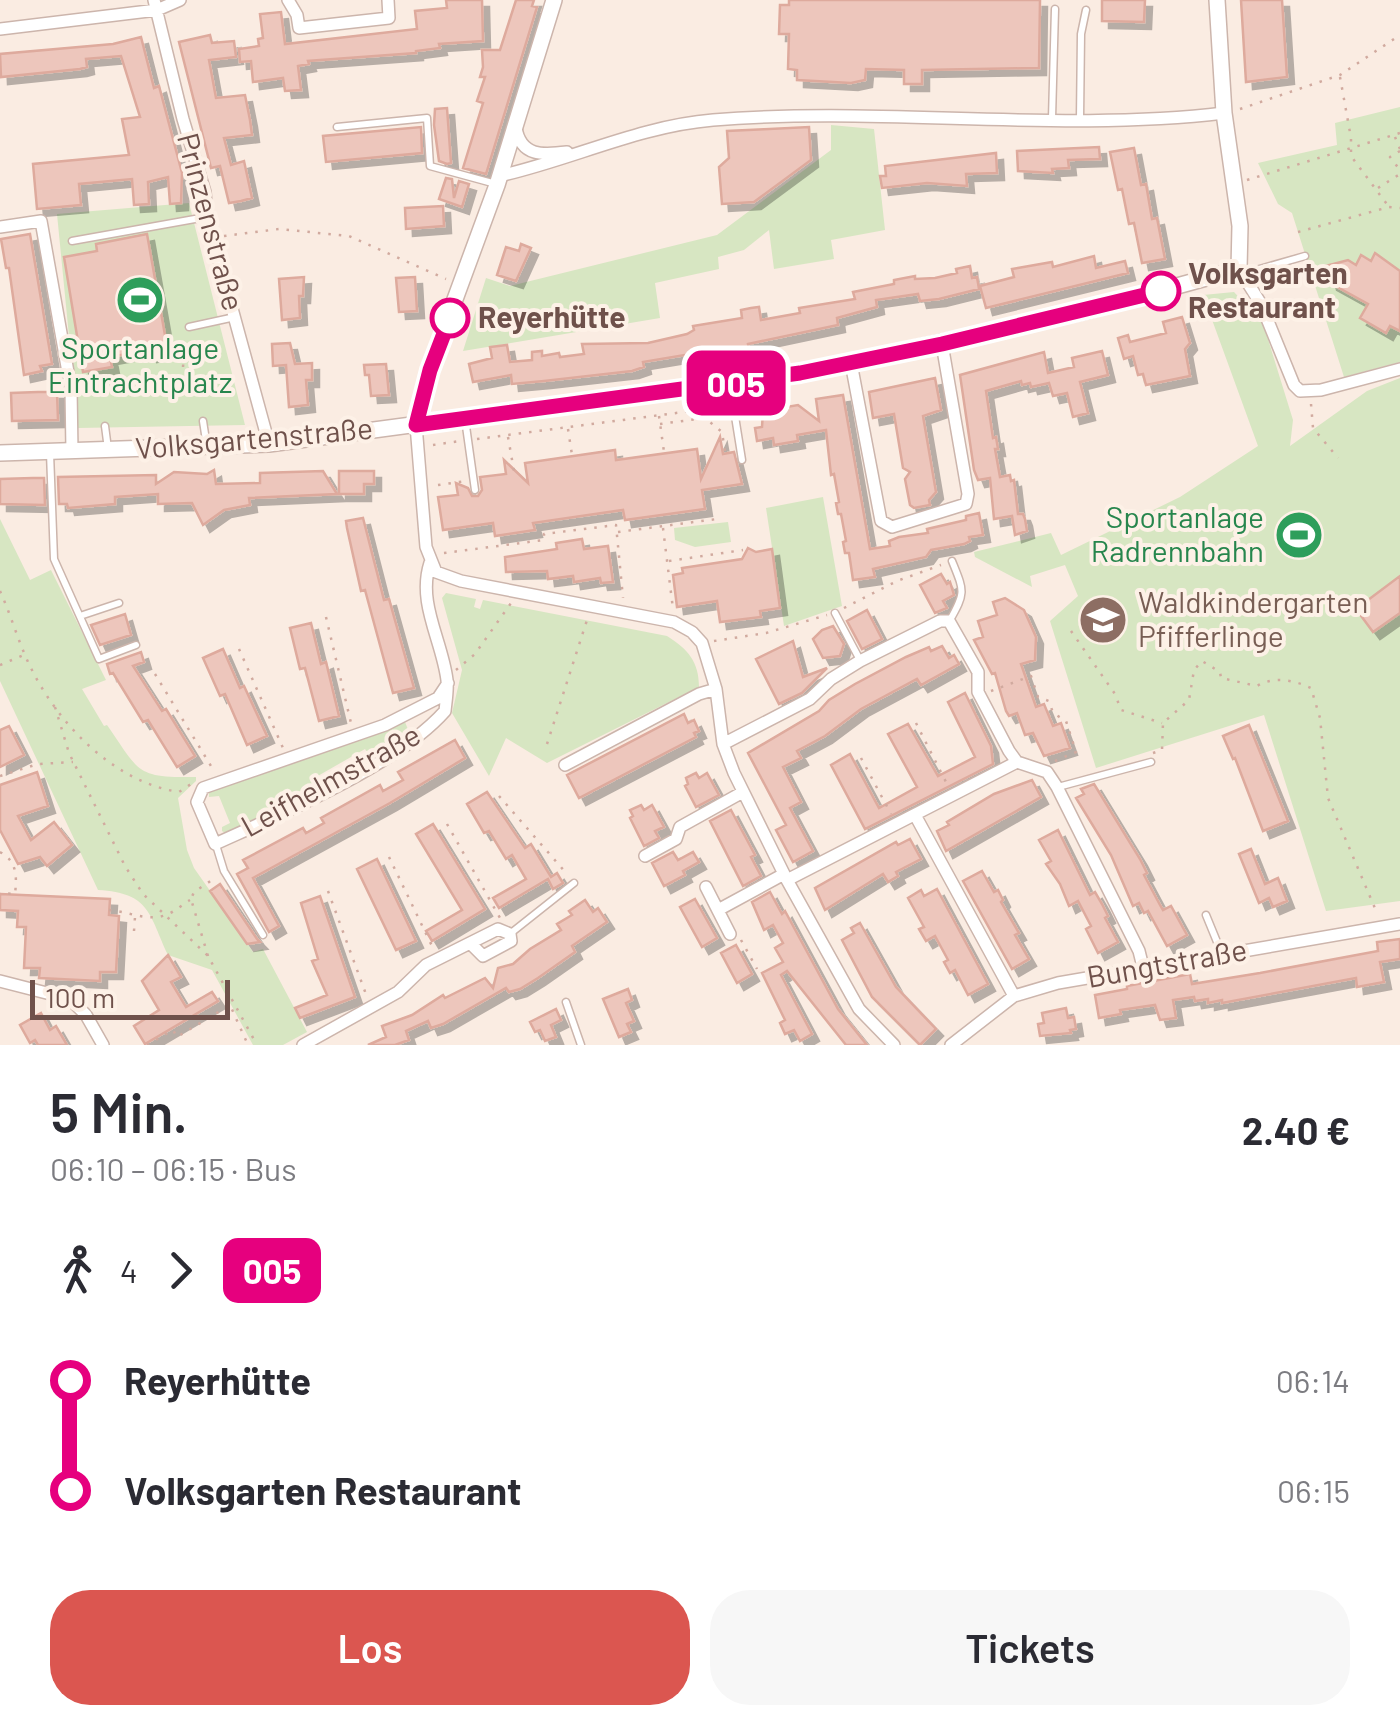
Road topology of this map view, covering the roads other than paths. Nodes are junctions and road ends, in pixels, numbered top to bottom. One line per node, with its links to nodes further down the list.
1 (180, 0): 6 (street)
2 (288, 0): 3 (street)
3 (388, 0)
4 (554, 0): 13 (street)
5 (1217, 0): 10 (street)
6 (156, 5): 9 (street); 17 (street, Prinzenstraße)
7 (1055, 9): 11 (lane)
8 (1086, 10): 12 (lane)
9 (0, 28)
10 (1224, 113): 12 (street); 21 (street)
11 (1052, 118): 12 (street); 15 (street)
12 (1080, 118)
13 (515, 124): 15 (street); 16 (street)
14 (337, 127): 16 (lane)
15 (580, 151): 16 (street)
16 (498, 180): 30 (street)
17 (207, 217): 19 (lane); 22 (street, Prinzenstraße)
18 (0, 228): 36 (street)
19 (72, 241)
20 (1304, 256): 21 (lane)
21 (1239, 269): 24 (street, Volksgartenstraße); 26 (street)
22 (236, 317): 23 (lane); 32 (street, Prinzenstraße)
23 (187, 327)
24 (942, 344): 25 (street, Volksgartenstraße); 25 (street)
25 (851, 363): 27 (street, Volksgartenstraße)
26 (1400, 369)
27 (730, 384): 28 (street, Volksgartenstraße); 38 (lane)
28 (465, 419): 30 (street, Volksgartenstraße); 39 (lane)
29 (203, 421): 33 (lane)
30 (416, 425): 32 (street, Volksgartenstraße); 40 (street)
31 (105, 426): 34 (lane)
32 (270, 444): 33 (street, Volksgartenstraße)
33 (208, 448): 34 (street, Volksgartenstraße)
34 (108, 450): 36 (street, Volksgartenstraße)
35 (50, 451): 36 (street, Volksgartenstraße); 37 (street, Volksgartenstraße); 44 (lane)
36 (72, 451)
37 (0, 453)
38 (742, 460)
39 (475, 490)
40 (429, 559): 48 (street); 49 (street)
41 (952, 561): 45 (lane)
42 (119, 604): 44 (lane)
43 (835, 612): 47 (lane)
44 (80, 616): 46 (lane)
45 (950, 621): 47 (street); 53 (street)
46 (136, 645)
47 (860, 661): 52 (street)
48 (446, 676): 50 (street, Leifhelmstraße); 51 (street, Leifhelmstraße)
49 (716, 689): 52 (street); 55 (street)
50 (410, 712): 51 (street); 59 (street, Leifhelmstraße)
51 (420, 734): 59 (street, Leifhelmstraße)
52 (724, 744): 57 (street)
53 (1018, 762): 56 (street); 58 (street)
54 (1148, 763): 56 (lane)
55 (565, 765)
56 (1057, 787): 71 (street)
57 (743, 792): 60 (street); 61 (street)
58 (915, 815): 61 (street); 73 (street)
59 (215, 844): 69 (lane)
60 (645, 856)
61 (786, 877): 64 (street); 78 (street)
62 (574, 883): 67 (lane)
63 (706, 887): 64 (street)
64 (718, 910): 68 (street)
65 (1206, 915): 70 (lane)
66 (1400, 924): 70 (street, Bungtstraße)
67 (504, 931): 76 (street)
68 (730, 934)
69 (263, 935)
70 (1222, 954): 71 (street, Bungtstraße)
71 (1142, 968): 73 (street, Bungtstraße)
72 (0, 981): 75 (street)
73 (1014, 996): 79 (street, Bungtstraße)
74 (566, 1002): 77 (lane)
75 (103, 1045)
76 (303, 1045)
77 (582, 1045)
78 (894, 1045)
79 (952, 1045)

